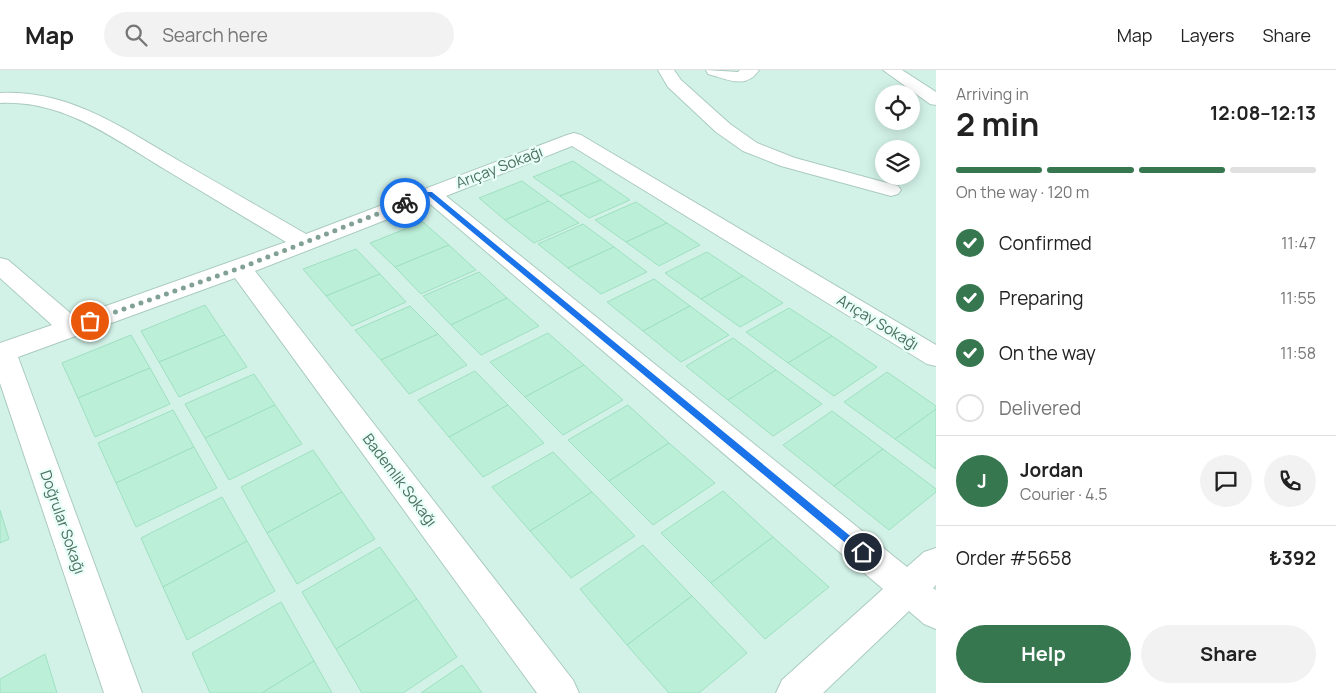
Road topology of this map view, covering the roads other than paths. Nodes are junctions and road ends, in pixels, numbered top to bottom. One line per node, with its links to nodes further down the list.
1 (666, 70): 7 (street)
2 (714, 70): 3 (street)
3 (751, 70)
4 (892, 70): 6 (street)
5 (0, 98): 9 (street)
6 (936, 100)
7 (891, 190)
8 (430, 194): 9 (street, Arıçay Sokağı); 14 (street, Arıçay Sokağı); 16 (street)
9 (304, 243): 11 (street, Arıçay Sokağı)
10 (0, 264): 12 (street)
11 (240, 268): 12 (street, Arıçay Sokağı); 19 (street, Bademlik Sokağı)
12 (71, 328): 13 (street, Arıçay Sokağı)
13 (1, 352): 18 (street, Doğrular Sokağı)
14 (936, 357)
15 (936, 563): 16 (street)
16 (908, 589): 17 (street); 20 (street)
17 (936, 612)
18 (123, 693)
19 (560, 693)
20 (795, 693)

